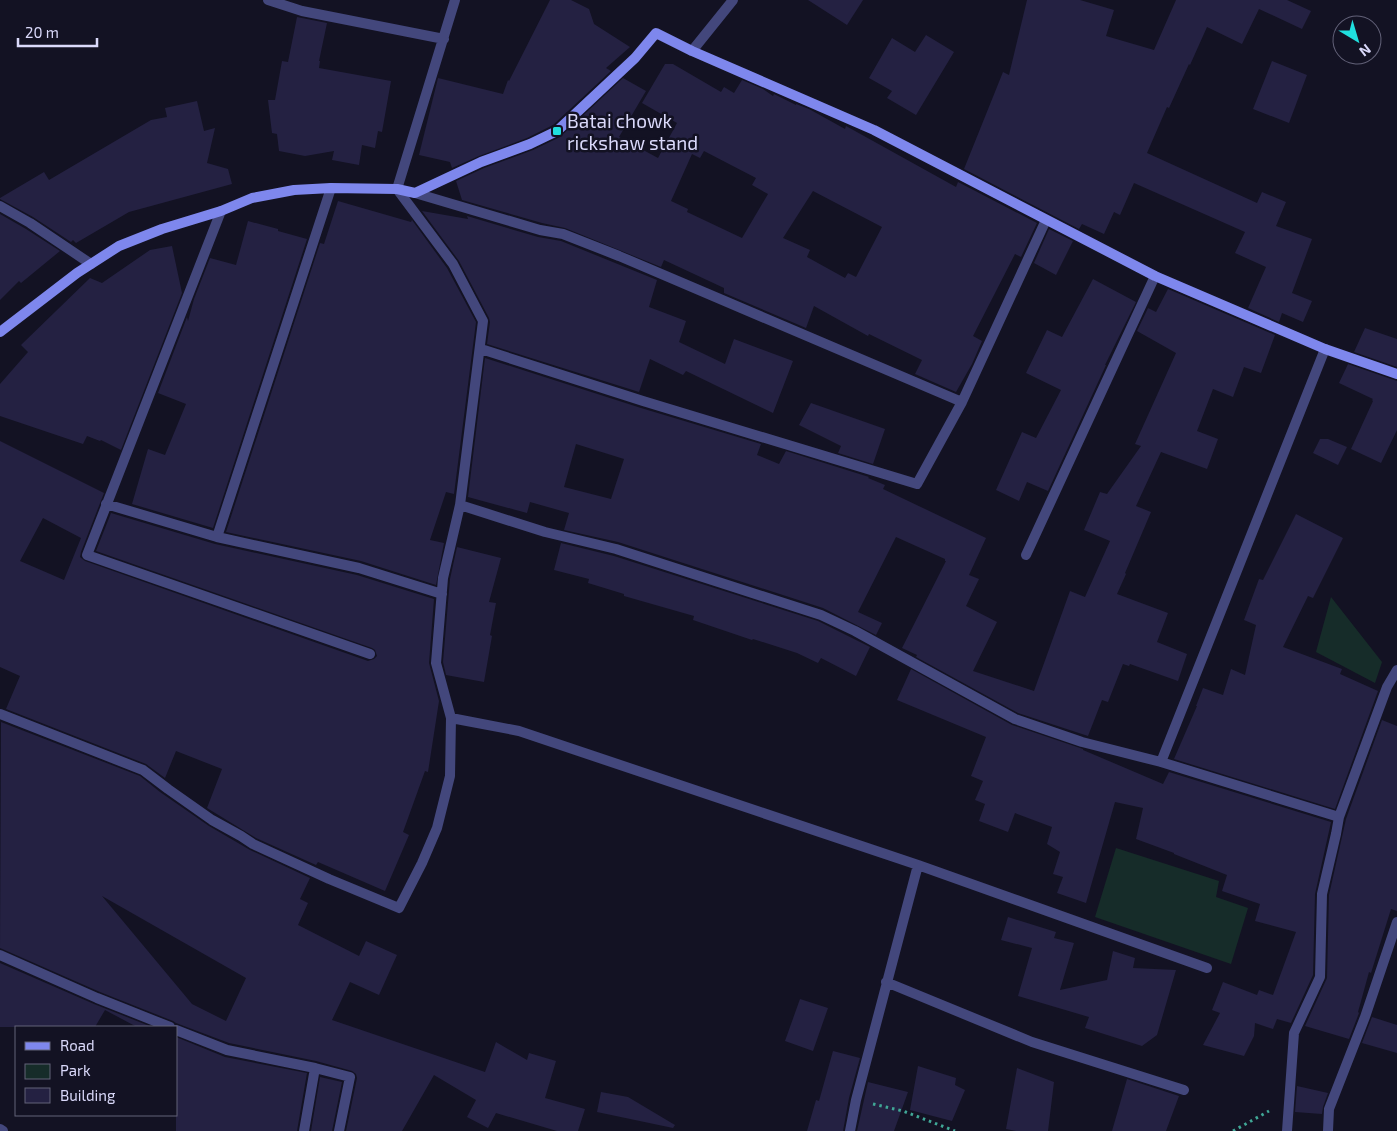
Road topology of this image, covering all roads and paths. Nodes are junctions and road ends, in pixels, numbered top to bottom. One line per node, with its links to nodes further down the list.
1 (268, 0): 4 (street)
2 (456, 0): 4 (street)
3 (733, 0): 5 (street)
4 (444, 39): 7 (street)
5 (692, 51): 8 (main road); 11 (main road)
6 (331, 188): 7 (main road); 10 (main road); 21 (street)
7 (397, 189): 8 (main road); 15 (street)
8 (415, 193): 18 (street)
9 (0, 206): 12 (street)
10 (221, 211): 12 (main road); 19 (street)
11 (1046, 220): 13 (main road); 18 (street)
12 (91, 264): 14 (main road)
13 (1155, 276): 16 (main road); 22 (street)
14 (0, 332)
15 (481, 349): 18 (street); 20 (street)
16 (1325, 350): 17 (main road); 28 (street)
17 (1397, 374)
18 (962, 402)
19 (106, 504): 21 (street); 24 (street)
20 (460, 505): 23 (street); 28 (street)
21 (217, 537): 23 (street)
22 (1026, 555)
23 (442, 594): 27 (street)
24 (370, 654)
25 (1397, 670): 29 (street)
26 (0, 714): 27 (street)
27 (450, 718): 30 (street)
28 (1161, 762): 29 (street)
29 (1339, 817): 46 (street)
30 (918, 865): 33 (street); 34 (street)
31 (1397, 922): 47 (street)
32 (0, 955): 35 (street)
33 (1207, 968)
34 (886, 982): 38 (street); 39 (street)
35 (167, 1026)
36 (178, 1031): 37 (street)
37 (315, 1068): 42 (street); 43 (street)
38 (1184, 1090)
39 (856, 1100): 44 (street); 45 (path)
40 (0, 1129): 41 (street)
41 (3, 1131)
42 (304, 1131)
43 (339, 1131)
44 (850, 1131)
45 (955, 1131)
46 (1287, 1131)
47 (1328, 1131)

